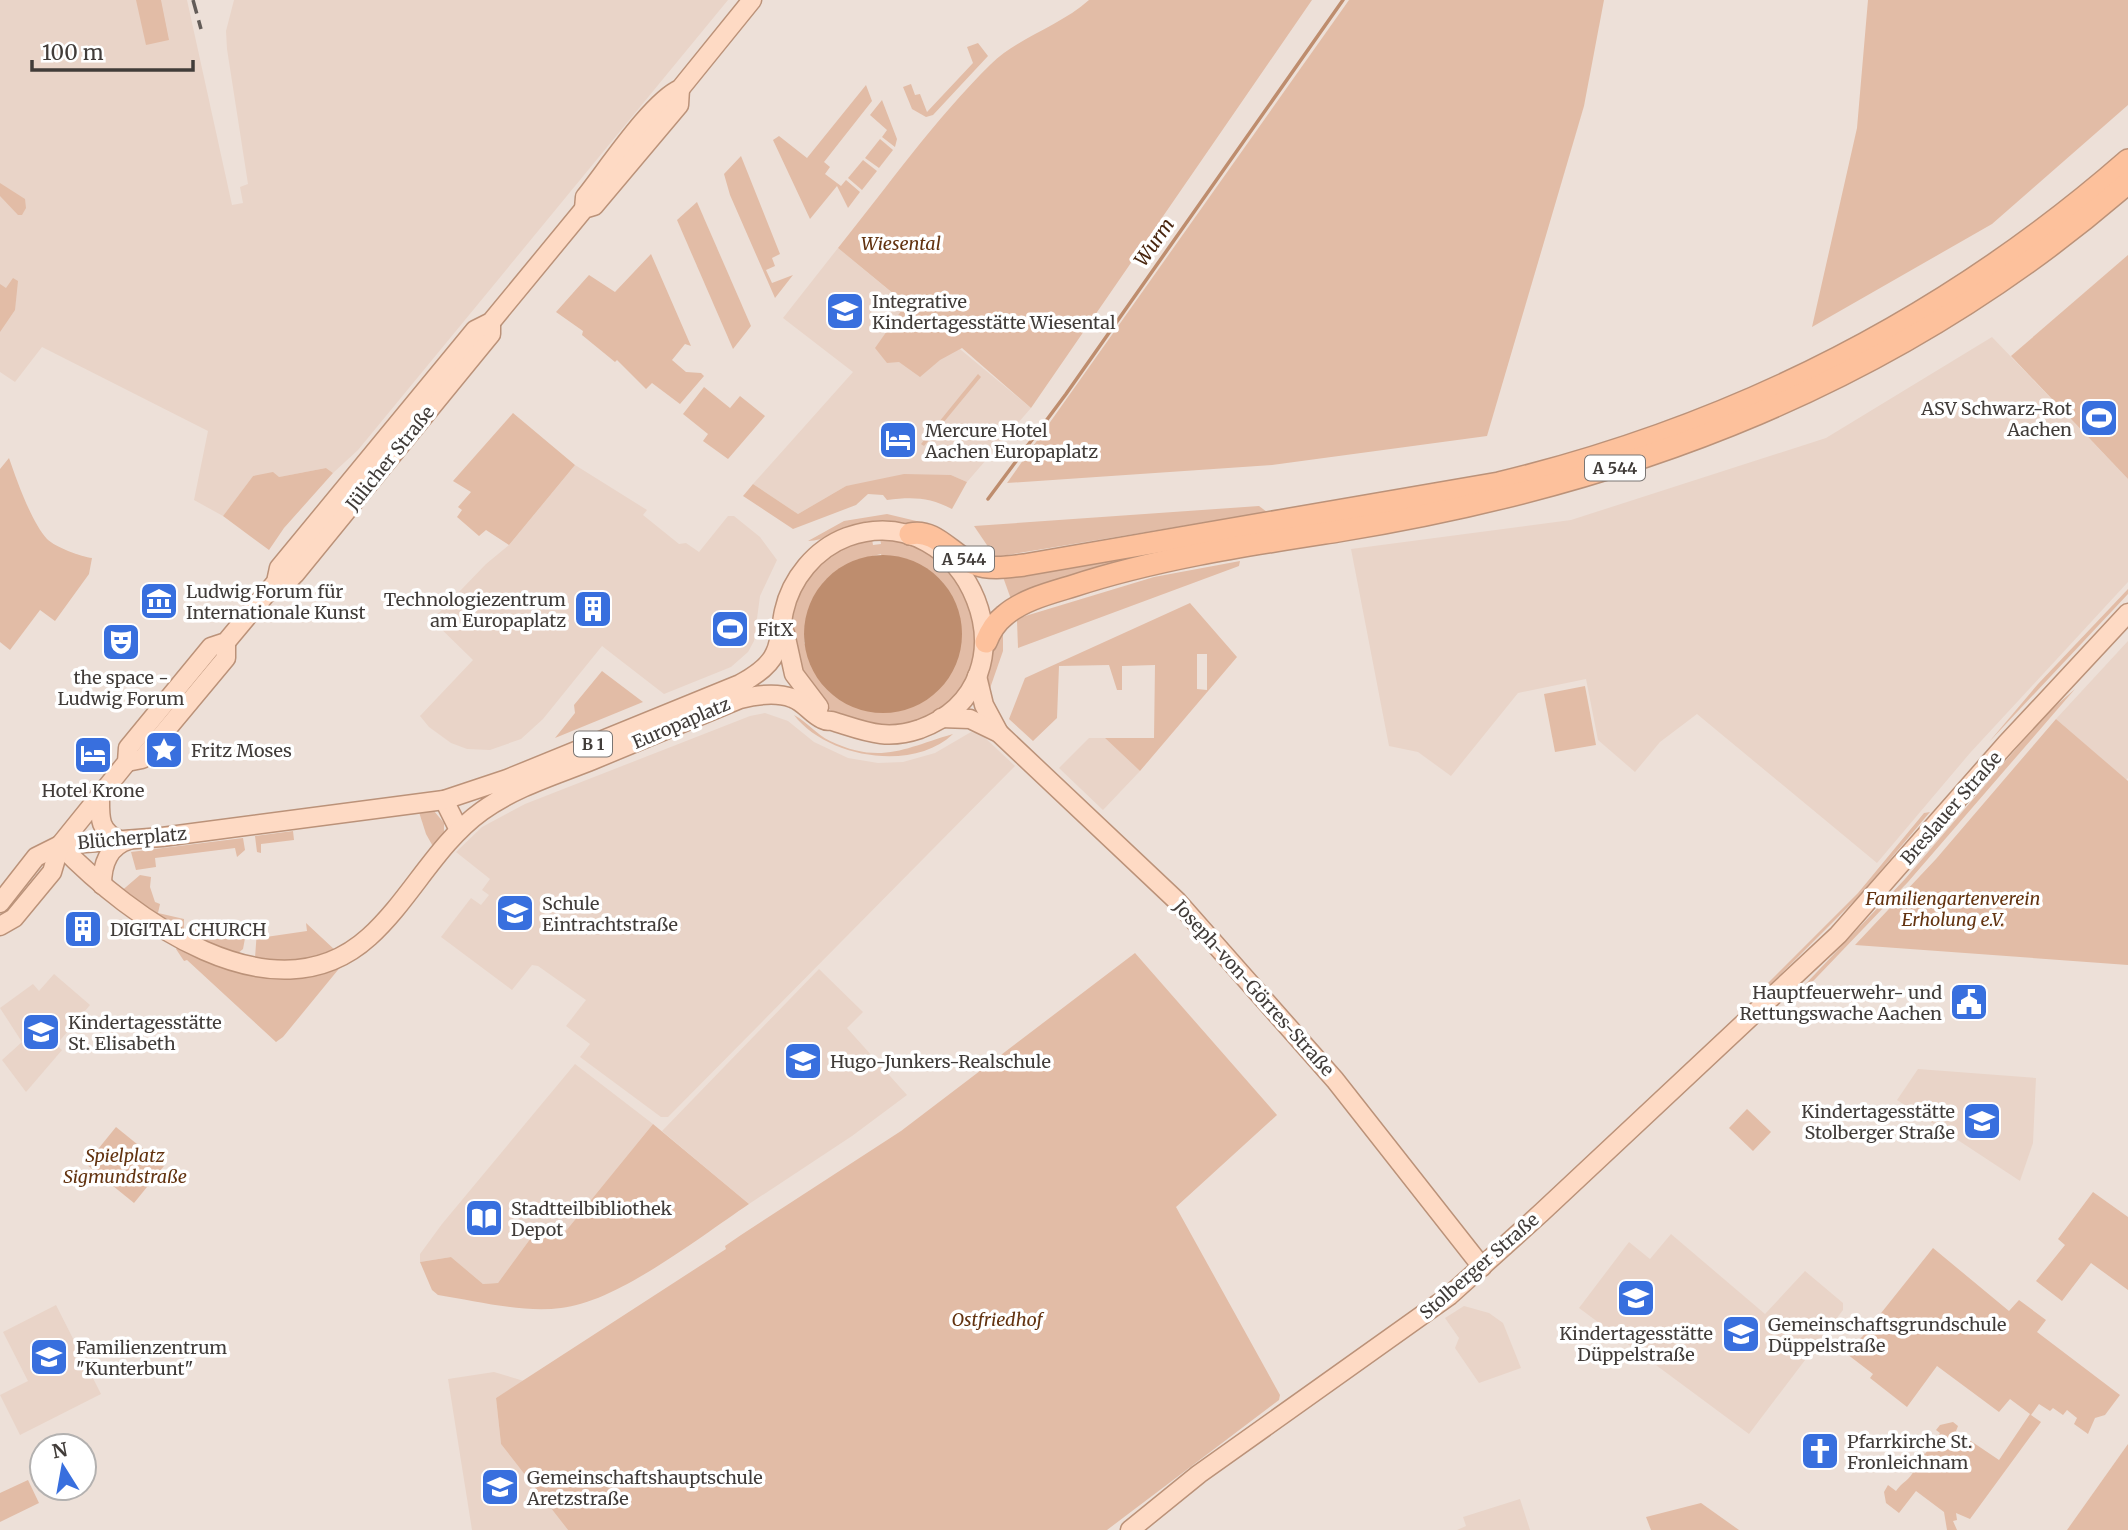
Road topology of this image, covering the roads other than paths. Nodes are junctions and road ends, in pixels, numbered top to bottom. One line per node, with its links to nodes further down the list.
1 (752, 0): 12 (main road, Jülicher Straße)
2 (2128, 160): 4 (highway, A 544)
3 (2128, 183): 7 (highway, A 544)
4 (910, 534): 6 (main road, Europaplatz / B 1); 7 (main road, Europaplatz)
5 (2128, 614): 20 (main road, Breslauer Straße)
6 (783, 615): 10 (main road, Europaplatz); 13 (main road, Europaplatz / B 1)
7 (986, 642): 8 (main road, Europaplatz / B 1)
8 (976, 676): 9 (main road, Europaplatz / B 1); 11 (main road, Joseph-von-Görres-Straße)
9 (941, 718): 10 (main road, Europaplatz / B 1); 11 (main road, Joseph-von-Görres-Straße)
10 (832, 721): 14 (main road, Europaplatz / B 1)
11 (999, 733): 21 (main road, Joseph-von-Görres-Straße)
12 (100, 795): 15 (main road); 16 (main road, Jülicher Straße)
13 (444, 800): 14 (main road); 15 (main road, Blücherplatz / B 1)
14 (459, 830): 17 (main road, Blücherplatz / B 1)
15 (124, 840): 16 (main road, Blücherplatz / B 1); 17 (main road)
16 (60, 845): 17 (main road, Blücherplatz / B 1); 18 (main road, Jülicher Straße / B 1); 19 (main road, Jülicher Straße)
17 (102, 886)
18 (0, 903)
19 (0, 926)
20 (1741, 1028): 21 (main road, Stolberger Straße)
21 (1482, 1267): 22 (main road, Stolberger Straße)
22 (1130, 1530)

